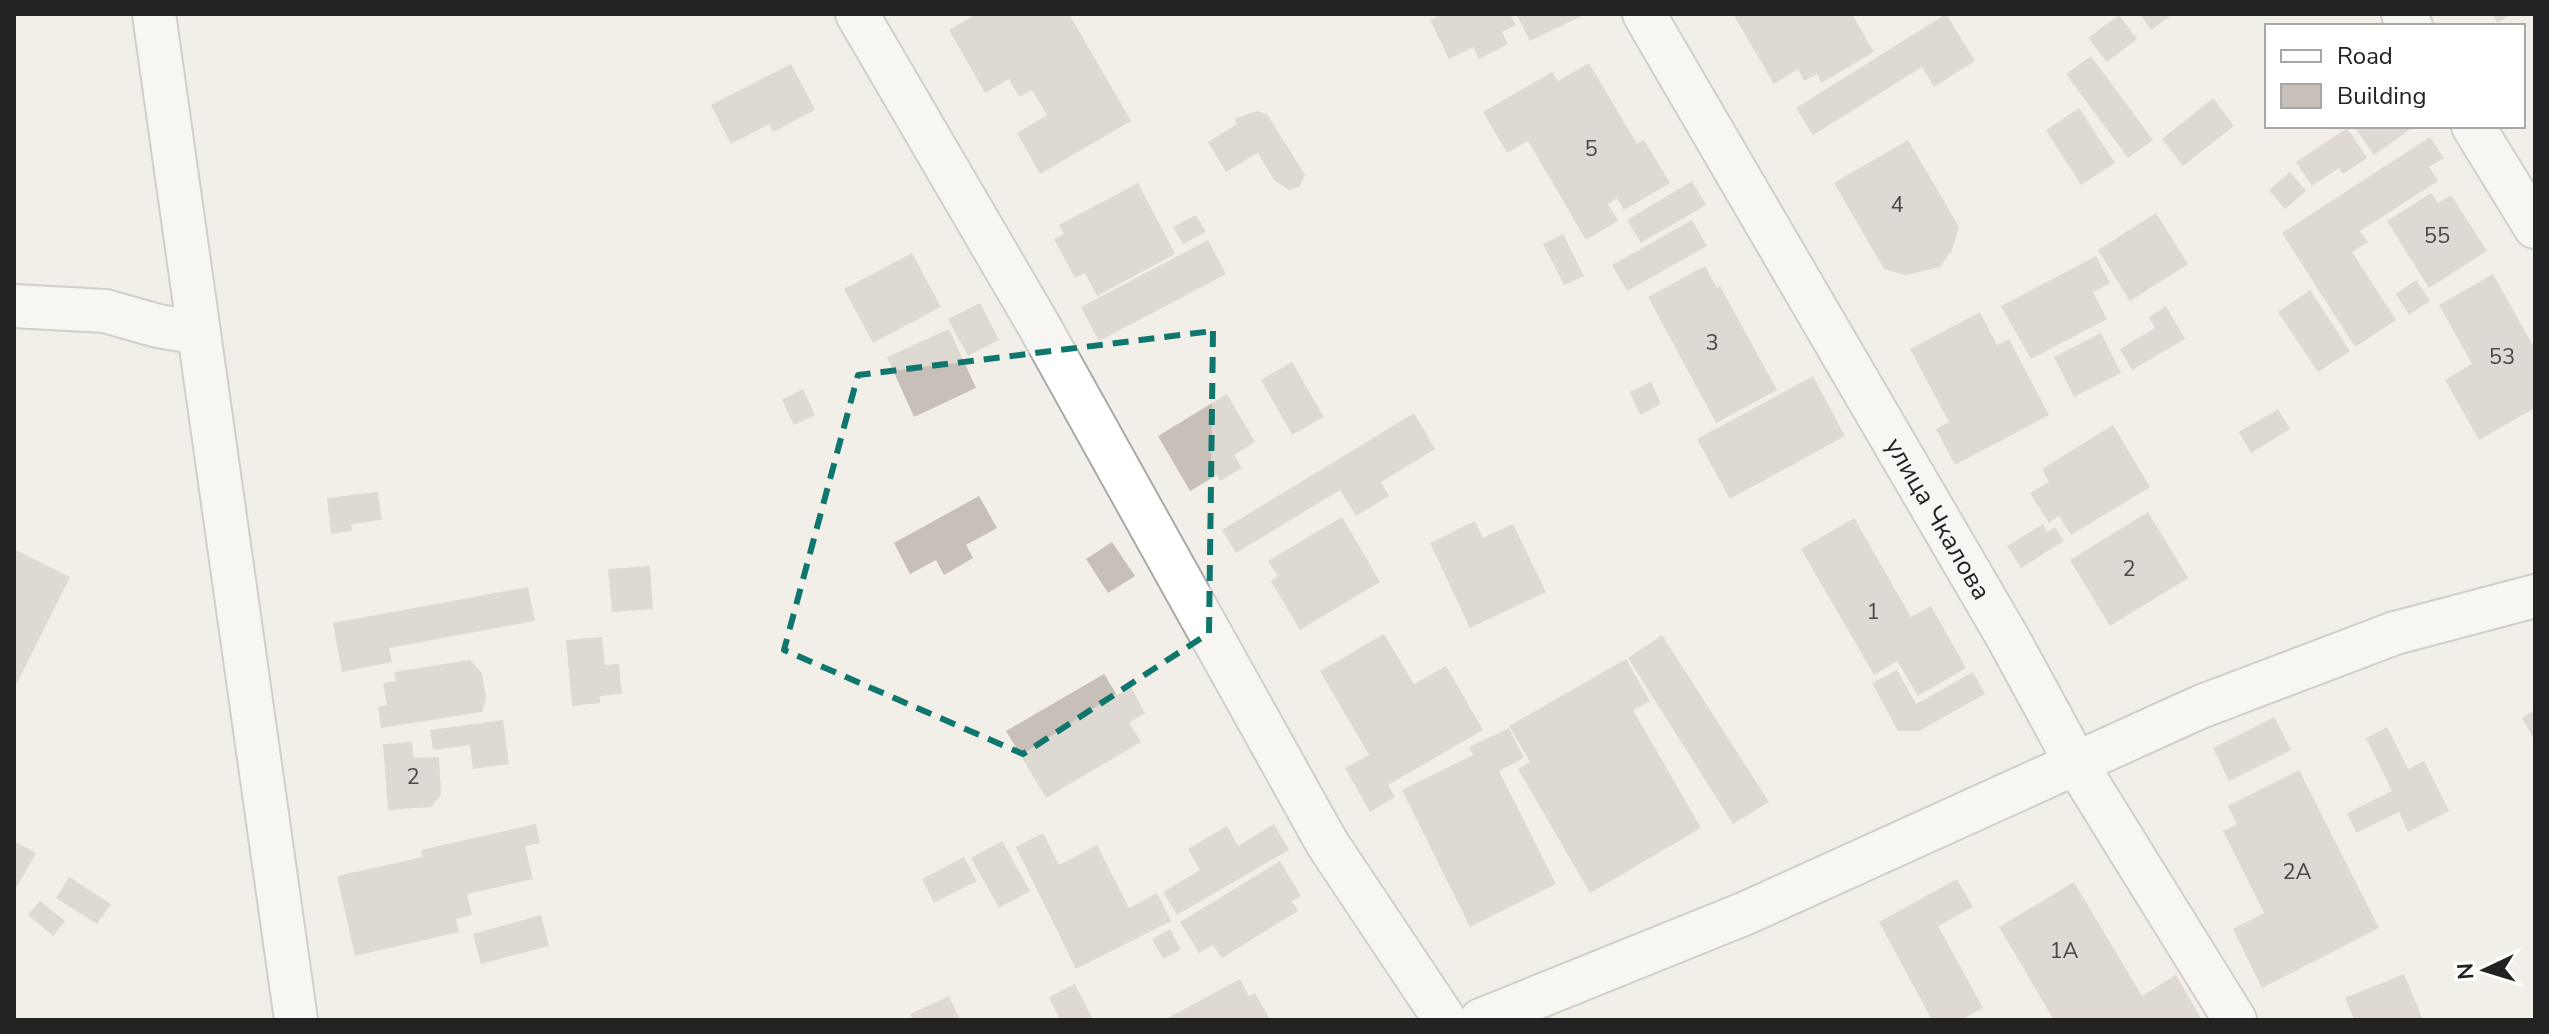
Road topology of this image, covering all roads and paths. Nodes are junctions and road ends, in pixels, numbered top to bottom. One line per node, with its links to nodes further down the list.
1 (154, 14): 7 (street)
2 (857, 14): 11 (street)
3 (1644, 14): 9 (street, улица Чкалова)
4 (2474, 128): 5 (street)
5 (2535, 227)
6 (14, 306): 7 (street)
7 (199, 333): 10 (street)
8 (2535, 596): 9 (street)
9 (2077, 765): 12 (street); 13 (street, улица Чкалова)
10 (296, 1020)
11 (1445, 1020)
12 (1481, 1020)
13 (2235, 1020)

